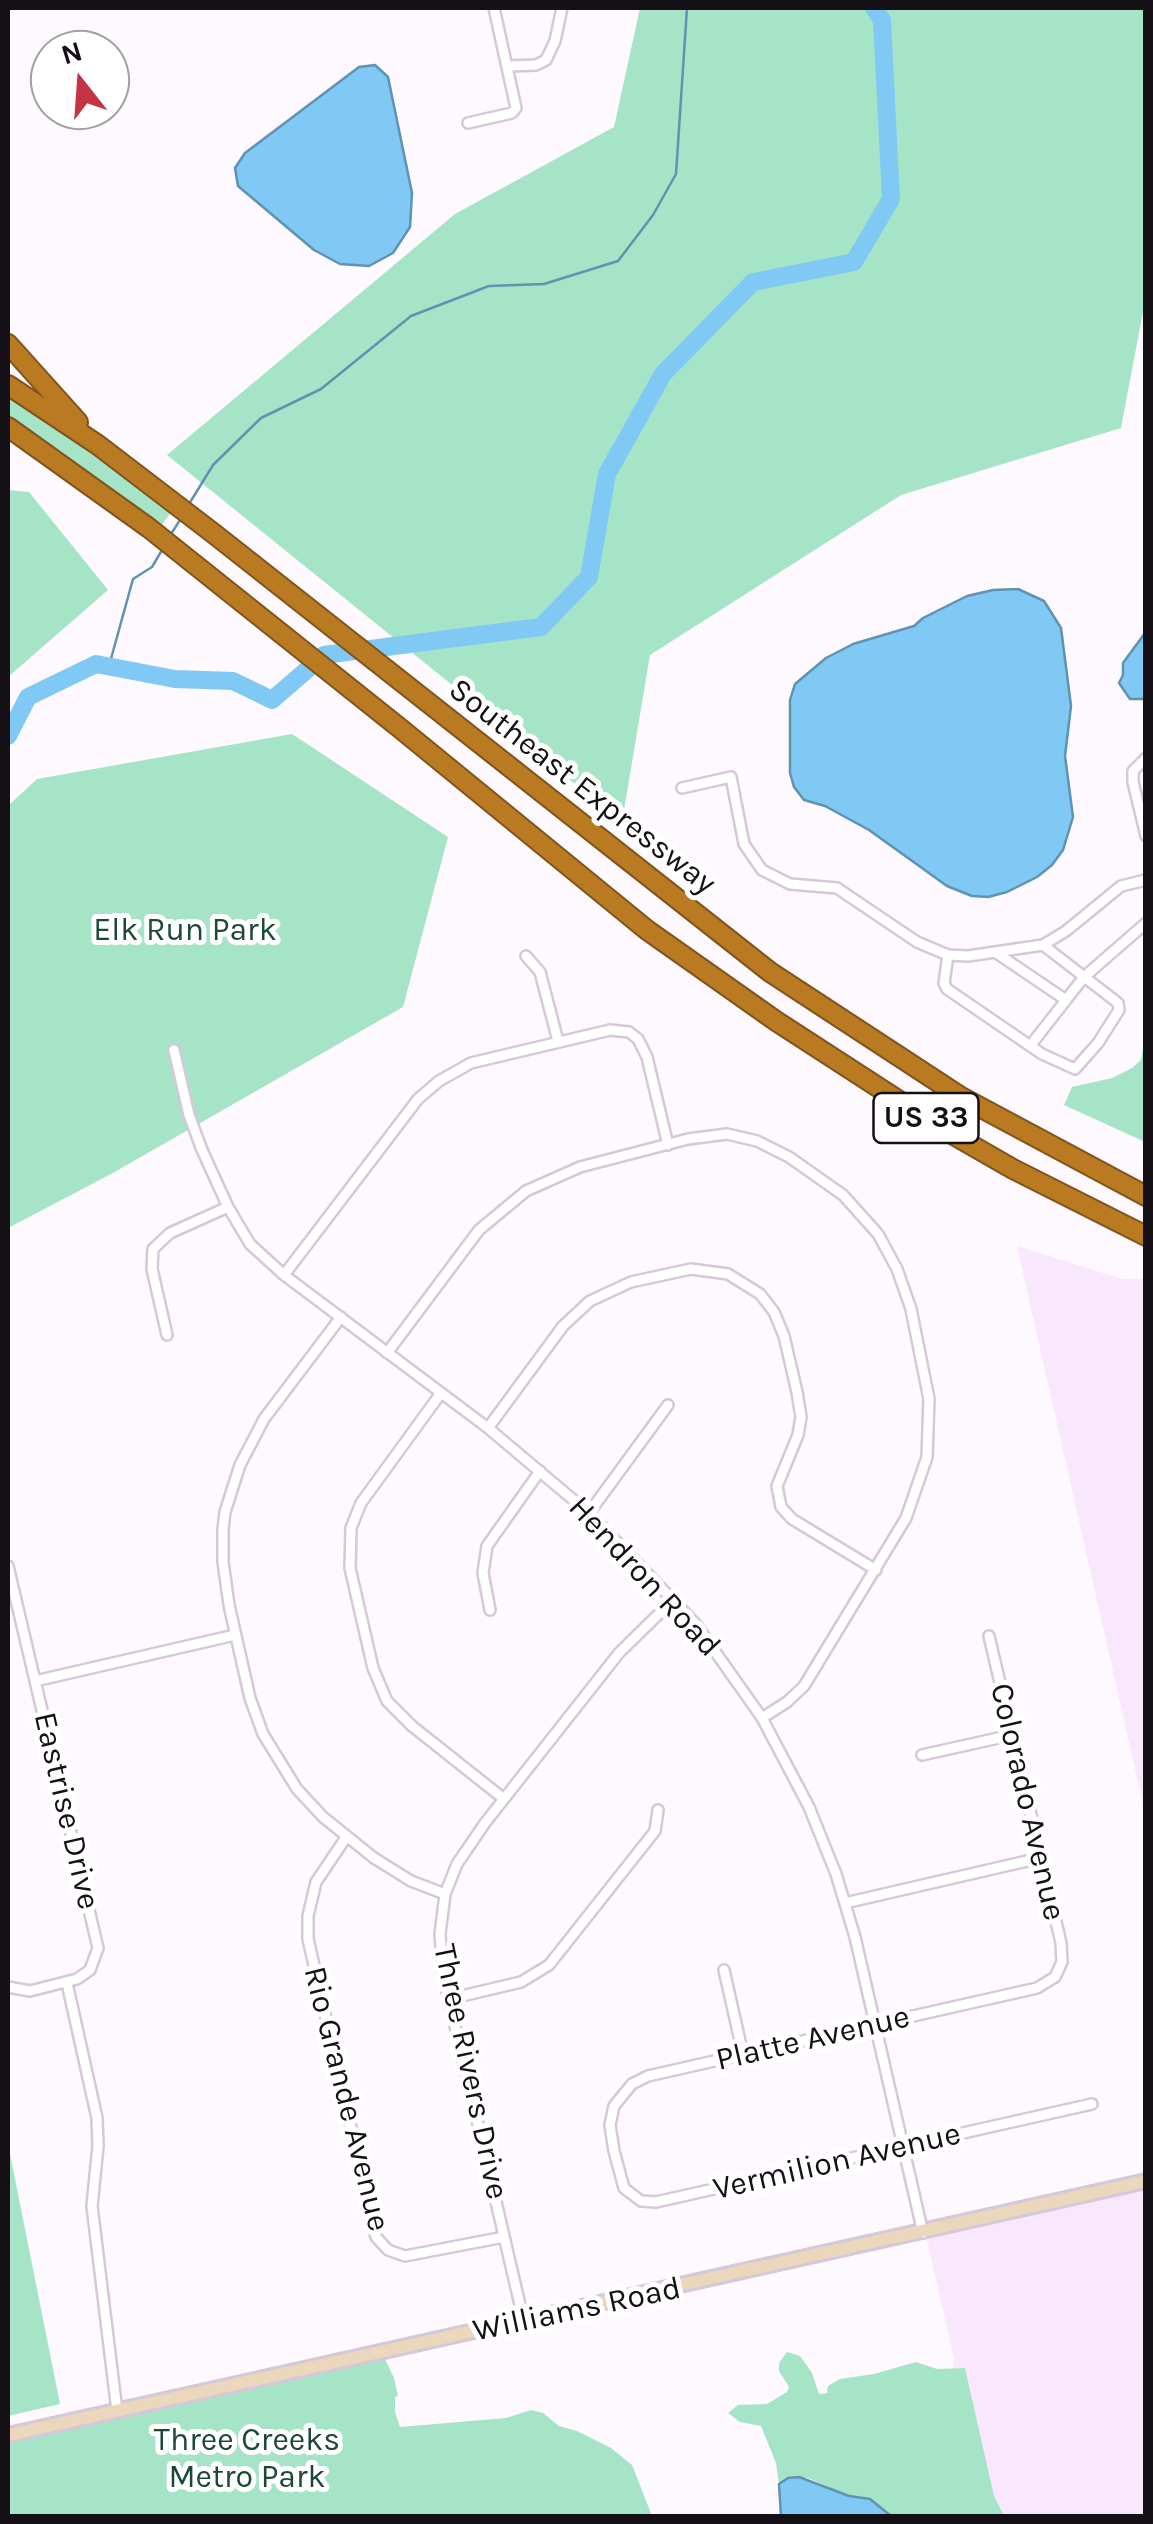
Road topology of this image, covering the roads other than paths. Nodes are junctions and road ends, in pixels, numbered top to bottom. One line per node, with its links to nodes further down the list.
1 (494, 8): 3 (street)
2 (562, 8): 3 (street)
3 (508, 66): 4 (street)
4 (468, 123)
5 (8, 344): 9 (highway)
6 (8, 385): 9 (highway, Southeast Expressway / US 33)
7 (8, 427): 10 (highway, Southeast Expressway / US 33)
8 (8, 443): 10 (highway)
9 (98, 445): 26 (highway, Southeast Expressway / US 33)
10 (70, 470): 28 (highway, Southeast Expressway / US 33)
11 (1146, 758): 13 (street)
12 (682, 788): 18 (street)
13 (1146, 836)
14 (1146, 880): 16 (street)
15 (1146, 924): 20 (street)
16 (1043, 945): 17 (street); 20 (street)
17 (995, 952): 18 (street); 21 (street)
18 (948, 954): 23 (street)
19 (526, 956): 22 (street)
20 (1084, 977): 21 (street); 23 (street)
21 (1066, 1000): 23 (street)
22 (558, 1041): 25 (street); 29 (street)
23 (1030, 1046)
24 (174, 1050): 27 (street, Hendron Road)
25 (668, 1145): 32 (street); 39 (street)
26 (1146, 1196)
27 (228, 1207): 29 (street, Hendron Road); 31 (street)
28 (1146, 1236)
29 (284, 1276): 30 (street, Hendron Road)
30 (341, 1317): 32 (street, Hendron Road); 42 (street)
31 (167, 1335)
32 (386, 1353): 33 (street, Hendron Road)
33 (441, 1393): 35 (street, Hendron Road); 48 (street)
34 (668, 1406): 37 (street)
35 (488, 1428): 36 (street, Hendron Road); 39 (street)
36 (540, 1471): 37 (street, Hendron Road); 41 (street)
37 (589, 1513): 40 (street, Hendron Road)
38 (8, 1566): 44 (street, Eastrise Drive)
39 (876, 1570): 45 (street)
40 (674, 1600): 45 (street, Hendron Road); 48 (street, Three Rivers Drive)
41 (490, 1610)
42 (235, 1635): 44 (street); 50 (street)
43 (989, 1636): 46 (street, Colorado Avenue)
44 (35, 1681): 56 (street, Eastrise Drive)
45 (762, 1718): 53 (street, Hendron Road)
46 (1012, 1735): 47 (street); 51 (street, Colorado Avenue)
47 (922, 1755)
48 (504, 1799): 52 (street, Three Rivers Drive)
49 (658, 1810): 58 (street)
50 (347, 1836): 52 (street); 66 (street, Rio Grande Avenue)
51 (1040, 1858): 53 (street); 54 (street, Colorado Avenue)
52 (445, 1894): 58 (street, Three Rivers Drive)
53 (844, 1903): 59 (street, Hendron Road)
54 (1060, 1968): 59 (street, Platte Avenue)
55 (724, 1970): 60 (street)
56 (67, 1983): 57 (street); 68 (street)
57 (8, 1987)
58 (449, 2000): 66 (street, Three Rivers Drive)
59 (875, 2025): 60 (street, Platte Avenue); 62 (street, Hendron Road)
60 (743, 2054): 63 (street, Platte Avenue)
61 (1092, 2104): 62 (street, Vermilion Avenue)
62 (904, 2148): 63 (street, Vermilion Avenue); 65 (street, Hendron Road)
63 (614, 2151)
64 (1146, 2181): 65 (main road, Williams Road)
65 (924, 2233): 67 (main road, Williams Road)
66 (504, 2237): 67 (street, Three Rivers Drive)
67 (524, 2322): 68 (main road, Williams Road)
68 (117, 2410): 69 (main road, Williams Road)
69 (8, 2435)

